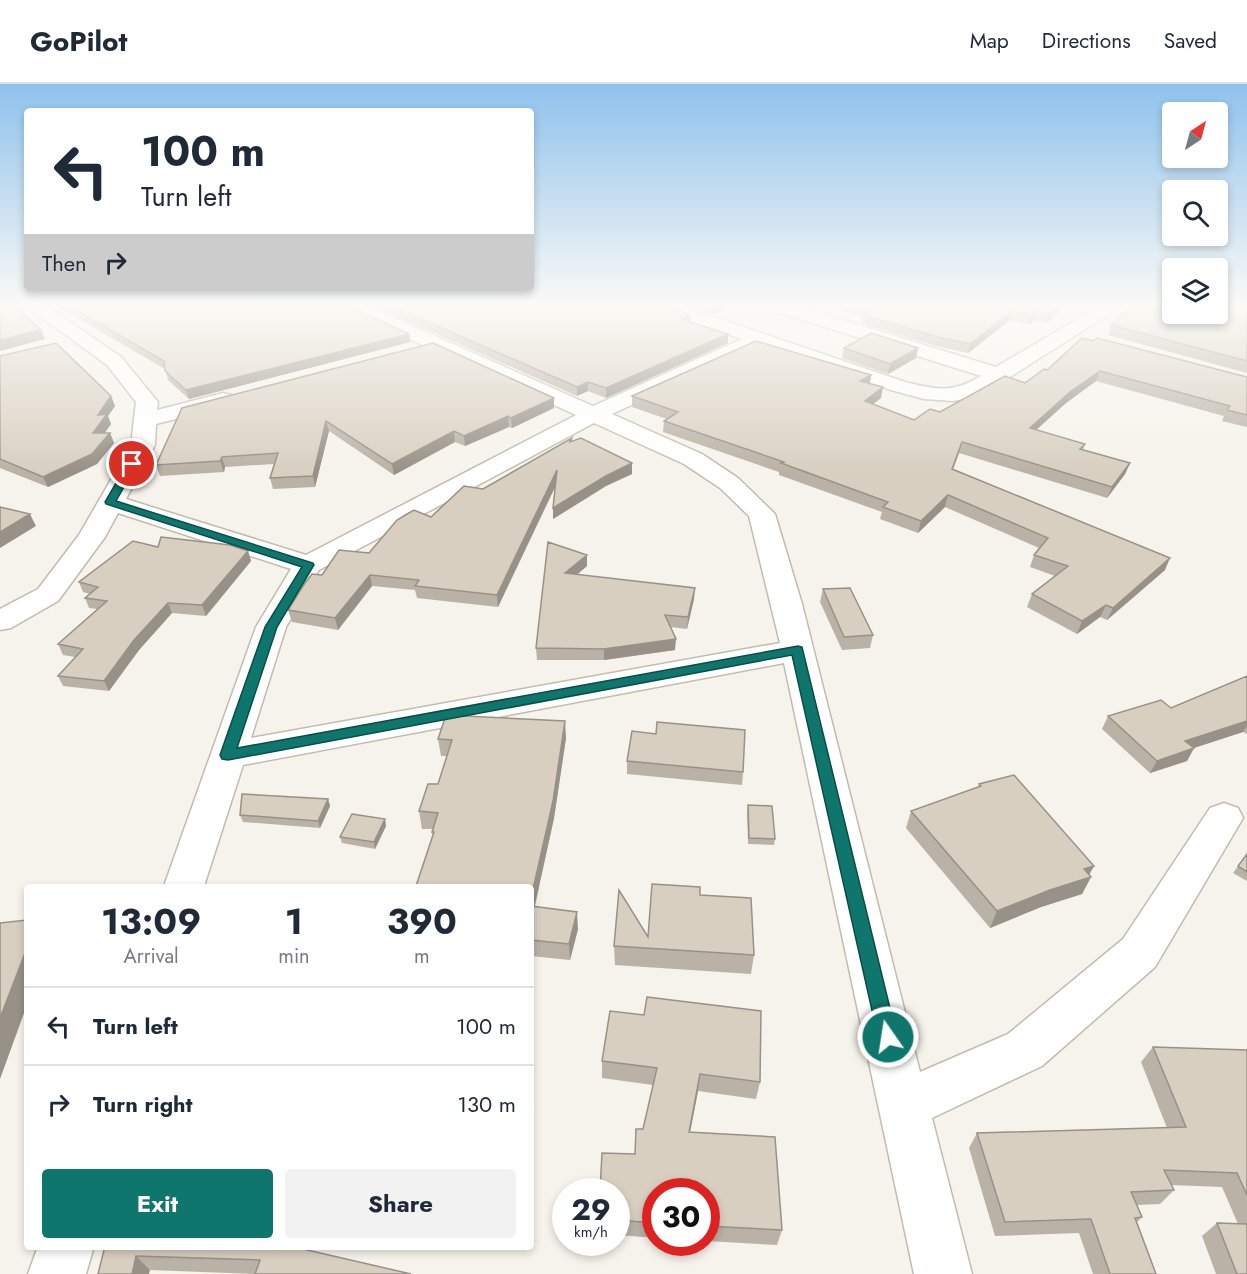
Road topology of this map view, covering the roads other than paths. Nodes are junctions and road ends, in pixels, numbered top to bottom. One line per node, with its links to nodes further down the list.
1 (113, 361): 10 (street)
2 (471, 361): 9 (street)
3 (712, 361): 9 (street)
4 (825, 361): 7 (street)
5 (953, 361): 7 (street)
6 (1024, 361): 7 (street)
7 (1000, 375)
8 (238, 396): 10 (street)
9 (592, 415): 12 (street); 14 (street)
10 (146, 420): 11 (street)
11 (110, 502): 12 (street); 13 (street)
12 (308, 565): 15 (street)
13 (0, 621)
14 (798, 650): 15 (street); 18 (street)
15 (228, 755): 17 (street)
16 (1224, 818): 18 (street)
17 (185, 884)
18 (903, 1106): 21 (street)
19 (65, 1250): 20 (street)
20 (57, 1274)
21 (942, 1274)

